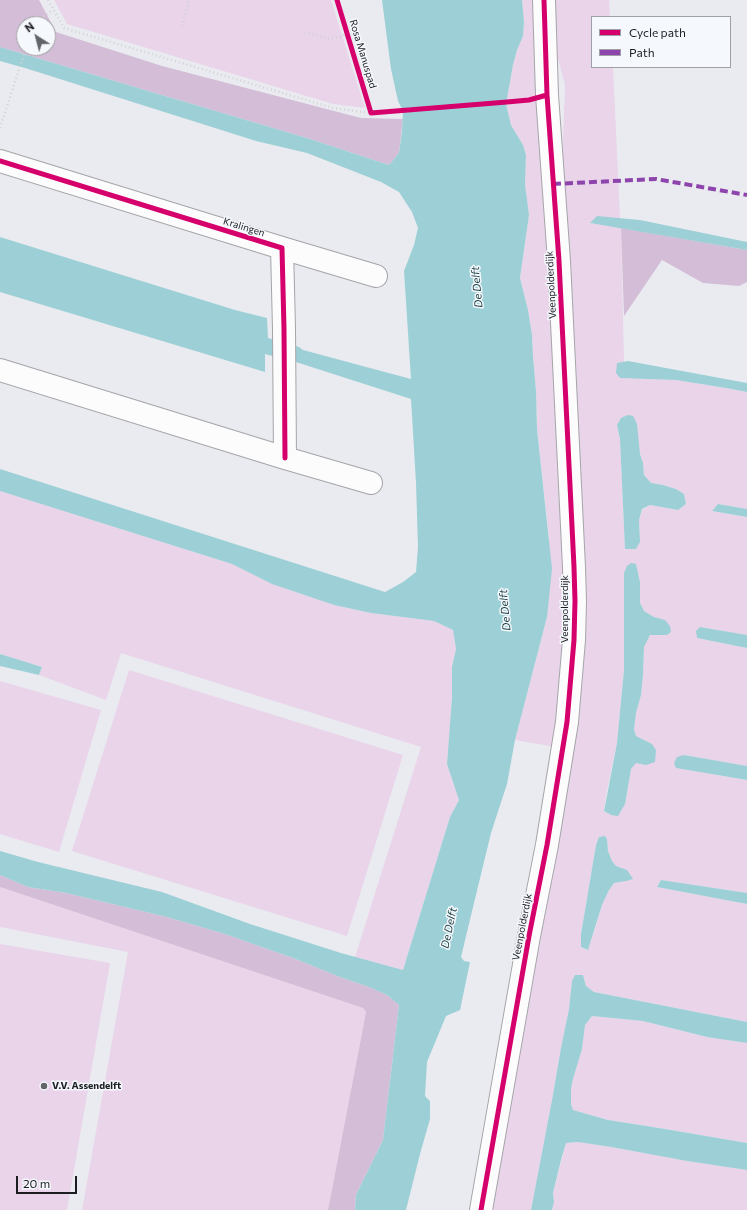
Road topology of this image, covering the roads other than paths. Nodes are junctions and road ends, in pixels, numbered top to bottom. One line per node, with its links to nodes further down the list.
1 (544, 0): 8 (street, Veenpolderdijk)
2 (0, 161): 3 (street, Kralingen)
3 (282, 248): 4 (street, Kralingen); 6 (street)
4 (376, 276)
5 (0, 370): 6 (street)
6 (285, 458): 7 (street)
7 (371, 483)
8 (481, 1210)

